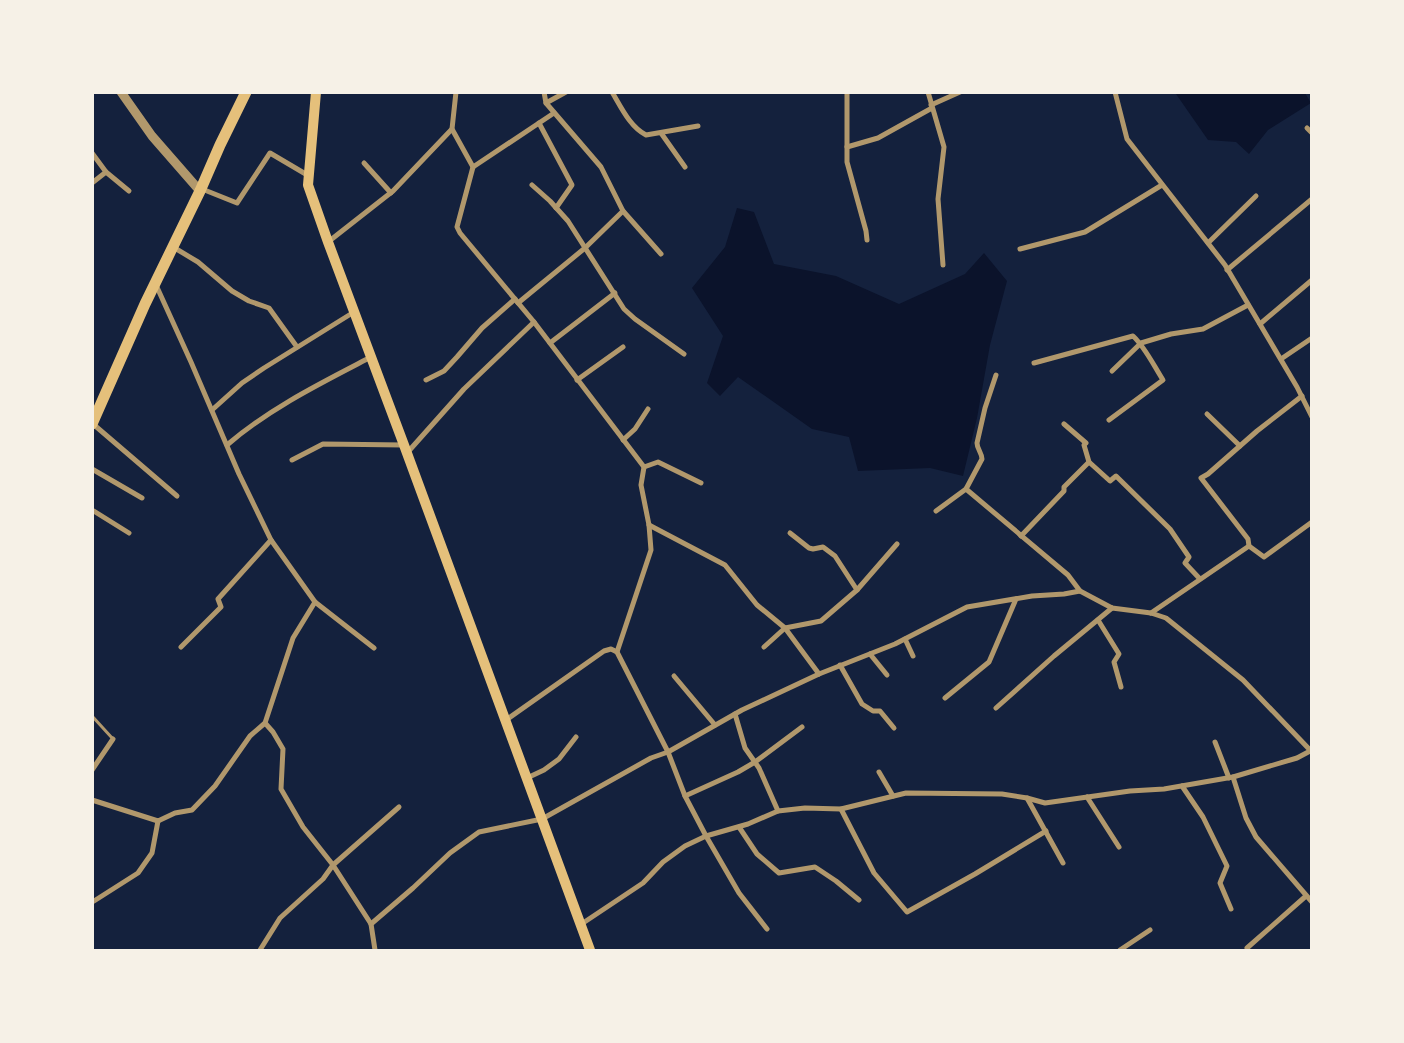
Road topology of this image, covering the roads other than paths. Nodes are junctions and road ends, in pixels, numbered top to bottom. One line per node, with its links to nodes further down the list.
1 (121, 92): 32 (street)
2 (246, 92): 32 (main road)
3 (316, 92): 27 (main road)
4 (456, 92): 18 (street)
5 (544, 92): 12 (street)
6 (566, 92): 12 (street)
7 (612, 92): 19 (street)
8 (847, 92): 21 (street)
9 (928, 92): 13 (street)
10 (960, 92): 13 (street)
11 (1115, 92): 30 (street)
12 (546, 103): 14 (street)
13 (932, 106): 21 (street); 45 (street)
14 (554, 113): 15 (street); 37 (street)
15 (539, 123): 24 (street); 36 (street)
16 (698, 126): 19 (street)
17 (1307, 128): 20 (street)
18 (452, 129): 24 (street); 33 (street)
19 (661, 133): 25 (street)
20 (1312, 133)
21 (847, 147): 38 (street)
22 (92, 153): 26 (street)
23 (364, 163): 33 (street)
24 (473, 167): 50 (street)
25 (685, 167)
26 (106, 172): 28 (street); 31 (street)
27 (309, 176): 32 (street); 39 (main road)
28 (92, 183)
29 (532, 185): 36 (street)
30 (1162, 185): 40 (street); 43 (street)
31 (129, 190)
32 (201, 190): 41 (main road)
33 (391, 193): 39 (street)
34 (1256, 196): 40 (street)
35 (1312, 199): 46 (street)
36 (556, 208): 42 (street)
37 (624, 211): 42 (street); 44 (street)
38 (867, 240)
39 (328, 242): 52 (main road)
40 (1208, 243): 46 (street)
41 (173, 246): 48 (main road); 58 (street)
42 (585, 248): 49 (street); 50 (street)
43 (1020, 249)
44 (661, 254)
45 (943, 265)
46 (1227, 270): 51 (street)
47 (1312, 280): 54 (street)
48 (155, 282): 70 (street); 74 (main road)
49 (614, 293): 56 (street); 60 (street)
50 (517, 301): 53 (street); 66 (street)
51 (1248, 305): 54 (street); 57 (street)
52 (354, 312): 58 (street); 61 (main road)
53 (534, 322): 56 (street); 79 (street)
54 (1260, 324): 62 (street)
55 (1312, 338): 62 (street)
56 (550, 343): 67 (street)
57 (1141, 343): 63 (street); 64 (street); 73 (street)
58 (297, 347): 70 (street)
59 (623, 347): 67 (street)
60 (684, 354)
61 (371, 356): 77 (street); 79 (main road)
62 (1281, 359): 68 (street)
63 (1034, 363)
64 (1112, 371)
65 (996, 375): 85 (street)
66 (426, 380)
67 (577, 380): 76 (street)
68 (1302, 396): 72 (street); 78 (street)
69 (648, 409): 76 (street)
70 (212, 410): 77 (street)
71 (1207, 414): 78 (street)
72 (1312, 417)
73 (1110, 420)
74 (93, 424): 86 (street)
75 (1064, 424): 81 (street)
76 (623, 440): 82 (street)
77 (227, 445): 95 (street)
78 (1240, 446): 97 (street)
79 (406, 449): 80 (street); 123 (main road)
80 (292, 460)
81 (1089, 462): 94 (street); 98 (street)
82 (644, 467): 84 (street); 91 (street)
83 (92, 469): 87 (street)
84 (701, 483)
85 (966, 489): 89 (street); 94 (street)
86 (177, 496)
87 (142, 498)
88 (92, 510): 92 (street)
89 (936, 511)
90 (1312, 522): 97 (street)
91 (649, 525): 106 (street); 111 (street)
92 (129, 532)
93 (790, 533): 99 (street)
94 (1021, 536): 100 (street)
95 (271, 540): 102 (street); 108 (street)
96 (897, 544): 99 (street)
97 (1249, 546): 98 (street)
98 (1200, 579): 104 (street)
99 (857, 590): 106 (street)
100 (1080, 591): 101 (street); 103 (street)
101 (1016, 599): 107 (street); 119 (street)
102 (315, 602): 110 (street); 124 (street)
103 (1112, 608): 104 (street); 105 (street)
104 (1151, 613): 131 (street)
105 (1098, 620): 118 (street); 120 (street)
106 (784, 628): 109 (street); 115 (street)
107 (905, 639): 112 (street); 113 (street)
108 (181, 647)
109 (764, 647)
110 (374, 648)
111 (617, 652): 123 (street); 132 (street)
112 (870, 654): 114 (street); 116 (street)
113 (913, 656)
114 (840, 665): 115 (street); 127 (street)
115 (819, 674): 121 (street)
116 (886, 675)
117 (674, 676): 125 (street)
118 (1121, 687)
119 (945, 698)
120 (996, 708)
121 (735, 714): 125 (street); 133 (street)
122 (92, 716): 129 (lane)
123 (506, 720): 136 (main road)
124 (265, 723): 148 (street); 154 (street)
125 (715, 725): 132 (street)
126 (802, 727): 133 (street)
127 (894, 728)
128 (576, 737): 136 (street)
129 (113, 739): 134 (street)
130 (1215, 742): 137 (street)
131 (1311, 750): 137 (street)
132 (668, 752): 139 (street); 147 (street)
133 (755, 762): 139 (street); 146 (street)
134 (92, 770)
135 (879, 772): 140 (street)
136 (527, 778): 147 (main road)
137 (1231, 778): 138 (street); 155 (street)
138 (1182, 786): 141 (street); 159 (street)
139 (685, 796): 151 (street)
140 (893, 796): 142 (street); 145 (street)
141 (1087, 797): 142 (street); 152 (street)
142 (1026, 798): 150 (street)
143 (92, 800): 148 (street)
144 (399, 807): 154 (street)
145 (841, 809): 146 (street); 150 (street)
146 (778, 811): 149 (street)
147 (542, 818): 160 (street); 161 (main road)
148 (158, 821): 157 (street)
149 (739, 826): 151 (street); 156 (street)
150 (1046, 831): 153 (street)
151 (706, 836): 161 (street); 162 (street)
152 (1119, 847)
153 (1064, 863)
154 (332, 866): 160 (street); 165 (street)
155 (1306, 896): 158 (street); 164 (street)
156 (859, 900)
157 (94, 901)
158 (1312, 902)
159 (1232, 909)
160 (370, 924): 166 (street)
161 (580, 925): 167 (main road)
162 (767, 929)
163 (1150, 930): 168 (street)
164 (1247, 948)
165 (260, 950)
166 (375, 950)
167 (590, 950)
168 (1120, 950)

